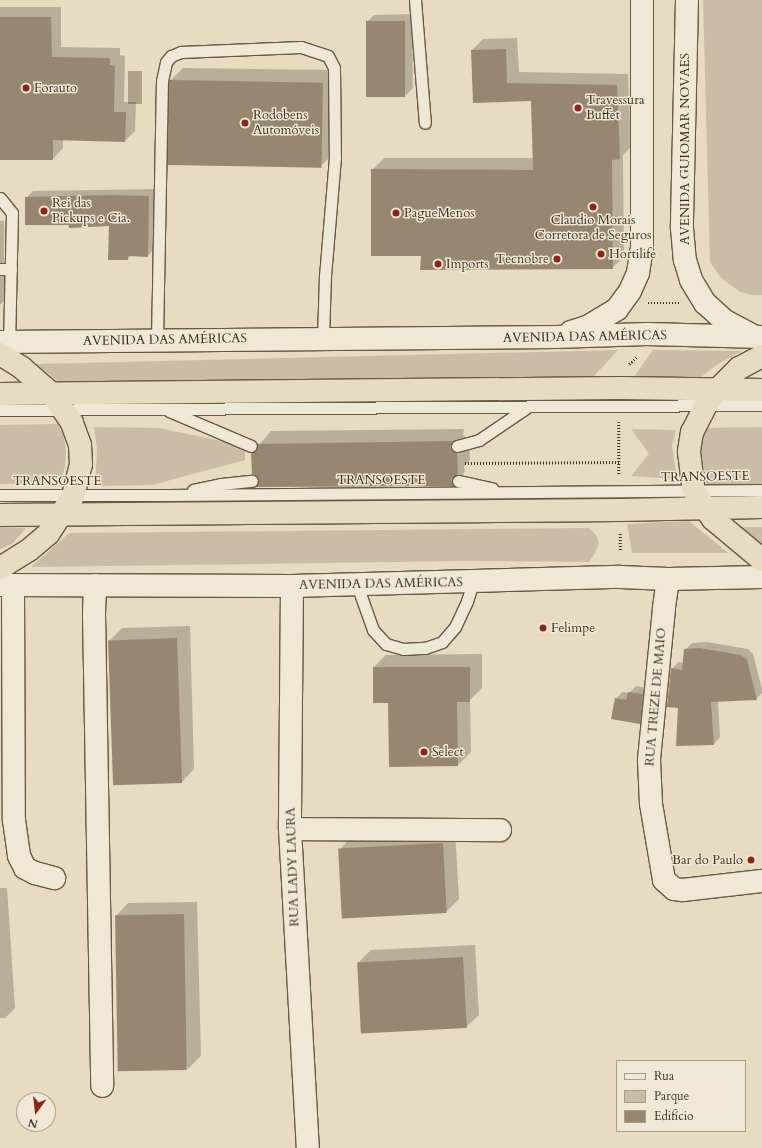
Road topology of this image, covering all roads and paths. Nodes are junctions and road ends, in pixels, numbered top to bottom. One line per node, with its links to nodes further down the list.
1 (415, 0): 4 (lane)
2 (642, 0): 9 (street)
3 (687, 0): 12 (street, AVENIDA GUIOMAR NOVAES)
4 (425, 124)
5 (0, 198): 6 (lane)
6 (5, 269): 13 (lane)
7 (642, 303): 8 (path)
8 (686, 303)
9 (556, 337): 10 (street, AVENIDA DAS AMÉRICAS); 12 (street, AVENIDA DAS AMÉRICAS)
10 (323, 339): 11 (street, AVENIDA DAS AMÉRICAS); 11 (lane)
11 (157, 340): 13 (street, AVENIDA DAS AMÉRICAS)
12 (760, 343): 18 (highway)
13 (3, 346): 19 (highway)
14 (638, 356): 15 (path)
15 (628, 365)
16 (762, 390): 18 (highway)
17 (0, 394): 19 (highway)
18 (711, 397): 19 (highway); 20 (lane); 21 (lane); 37 (highway)
19 (58, 402): 22 (lane); 23 (lane); 36 (highway)
20 (762, 405)
21 (526, 408): 22 (lane); 26 (lane)
22 (165, 409): 25 (lane)
23 (0, 410)
24 (619, 419): 27 (path)
25 (251, 446)
26 (457, 446)
27 (619, 462): 28 (path); 29 (path)
28 (457, 463)
29 (619, 480)
30 (252, 481): 35 (lane)
31 (458, 481): 33 (lane)
32 (762, 490): 37 (lane, TRANSOESTE)
33 (522, 493): 35 (lane, TRANSOESTE); 37 (lane, TRANSOESTE)
34 (0, 495): 36 (lane, TRANSOESTE)
35 (168, 495): 36 (lane, TRANSOESTE)
36 (73, 496): 40 (highway)
37 (699, 499): 38 (highway); 40 (highway); 43 (highway)
38 (762, 507)
39 (0, 515): 40 (highway)
40 (62, 515): 44 (highway)
41 (620, 531): 42 (path)
42 (620, 550)
43 (762, 560)
44 (0, 568)
45 (762, 578): 46 (street, AVENIDA DAS AMÉRICAS)
46 (668, 579): 47 (street, AVENIDA DAS AMÉRICAS); 55 (street, RUA TREZE DE MAIO)
47 (472, 582): 50 (street, AVENIDA DAS AMÉRICAS); 50 (lane)
48 (7, 585): 49 (street, AVENIDA DAS AMÉRICAS); 54 (street)
49 (95, 585): 51 (street, AVENIDA DAS AMÉRICAS); 56 (street)
50 (357, 585): 51 (street, AVENIDA DAS AMÉRICAS)
51 (292, 586): 52 (street, RUA LADY LAURA)
52 (290, 829): 53 (street); 57 (street, RUA LADY LAURA)
53 (500, 830)
54 (54, 878)
55 (762, 881)
56 (102, 1086)
57 (308, 1148)

